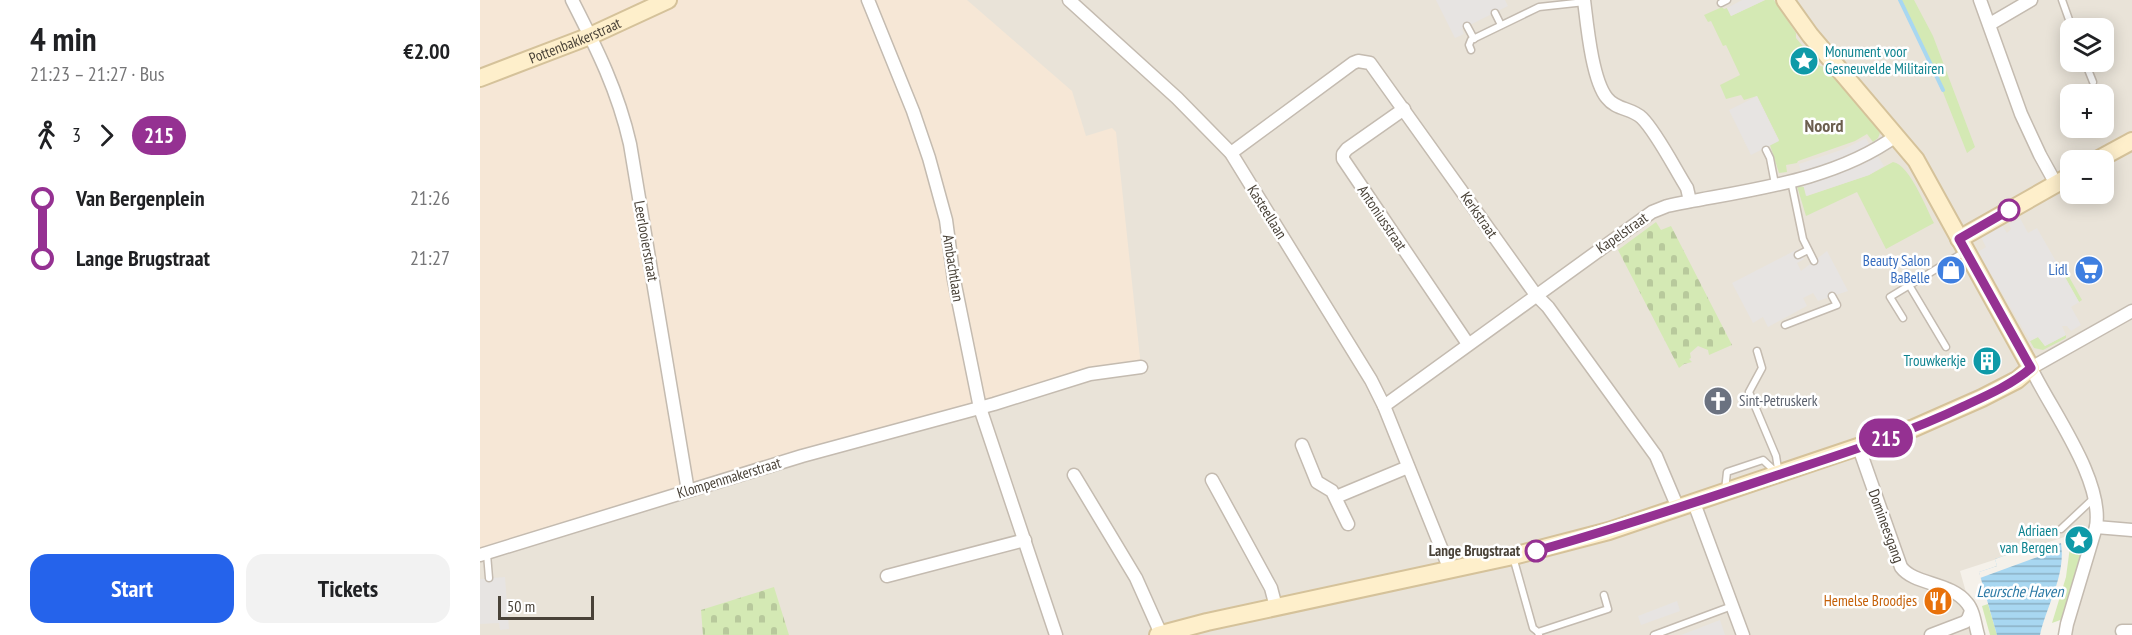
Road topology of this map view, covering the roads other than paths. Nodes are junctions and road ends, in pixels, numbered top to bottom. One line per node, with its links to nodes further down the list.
1 (572, 0): 15 (street, Leerlooierstraat)
2 (668, 0): 15 (street, Pottenbakkerstraat)
3 (868, 0): 48 (street, Ambachtlaan)
4 (1069, 0): 26 (street, Kasteellaan)
5 (1785, 0): 22 (street)
6 (1980, 0): 12 (street)
7 (2031, 0): 12 (street)
8 (2062, 0): 11 (lane)
9 (1585, 1): 14 (lane); 31 (street)
10 (1494, 13): 14 (lane)
11 (2068, 18)
12 (1990, 24): 27 (street)
13 (1467, 26): 16 (lane)
14 (1501, 26): 16 (lane)
15 (590, 36): 19 (street, Pottenbakkerstraat); 55 (street, Leerlooierstraat)
16 (1474, 39): 17 (lane)
17 (1472, 50)
18 (2089, 72): 20 (lane)
19 (480, 78)
20 (2093, 82)
21 (1404, 109): 26 (street, Kerkstraat); 37 (street, Kerkstraat); 42 (street, Antoniusstraat)
22 (1896, 136): 28 (street, Kapelstraat); 32 (street)
23 (2132, 141): 25 (street)
24 (1766, 150): 30 (lane)
25 (2114, 151)
26 (1231, 153): 47 (street, Kasteellaan)
27 (2060, 177)
28 (1790, 181): 30 (street, Kapelstraat); 33 (lane)
29 (2060, 182): 32 (street)
30 (1775, 184): 31 (street, Kapelstraat)
31 (1690, 201): 37 (street, Kapelstraat)
32 (1963, 245): 36 (lane); 46 (street)
33 (1809, 250): 34 (lane); 35 (lane)
34 (1798, 255)
35 (1814, 261)
36 (1909, 285): 40 (lane); 43 (lane)
37 (1536, 295): 42 (street, Kapelstraat); 58 (street, Kerkstraat)
38 (1832, 296): 41 (lane)
39 (2132, 311): 46 (street)
40 (1903, 318)
41 (1785, 325)
42 (1468, 344): 47 (street, Kapelstraat)
43 (1946, 347)
44 (1757, 351): 53 (lane)
45 (1141, 367): 48 (street, Klompenmakerstraat)
46 (2031, 368): 50 (street); 57 (street)
47 (1384, 406): 51 (street, Kasteellaan)
48 (980, 408): 55 (street, Klompenmakerstraat); 63 (street, Ambachtlaan)
49 (1302, 445): 56 (street)
50 (1859, 448): 53 (street); 72 (street, Domineesgang)
51 (1408, 467): 56 (street); 66 (street, Kasteellaan)
52 (1074, 475): 75 (street)
53 (1779, 475): 58 (street)
54 (1212, 480): 71 (street)
55 (688, 491): 64 (street, Klompenmakerstraat)
56 (1336, 497): 59 (street)
57 (2094, 497): 60 (street); 61 (lane)
58 (1686, 506): 65 (street); 70 (street, Kerkstraat)
59 (1348, 524)
60 (2096, 527): 62 (street); 80 (street)
61 (2061, 529)
62 (2132, 530)
63 (1025, 540): 67 (street); 74 (street, Ambachtlaan)
64 (483, 554): 68 (lane)
65 (1513, 556): 66 (street); 73 (lane)
66 (1450, 570): 71 (street)
67 (887, 576)
68 (489, 578)
69 (1604, 595): 73 (lane)
70 (1732, 606): 76 (lane); 77 (street, Kerkstraat)
71 (1276, 607): 75 (street)
72 (1971, 611): 78 (street); 79 (street)
73 (1538, 634)
74 (1056, 635)
75 (1160, 635)
76 (1654, 635)
77 (1743, 635)
78 (1931, 635)
79 (1978, 635)
80 (2065, 635)

